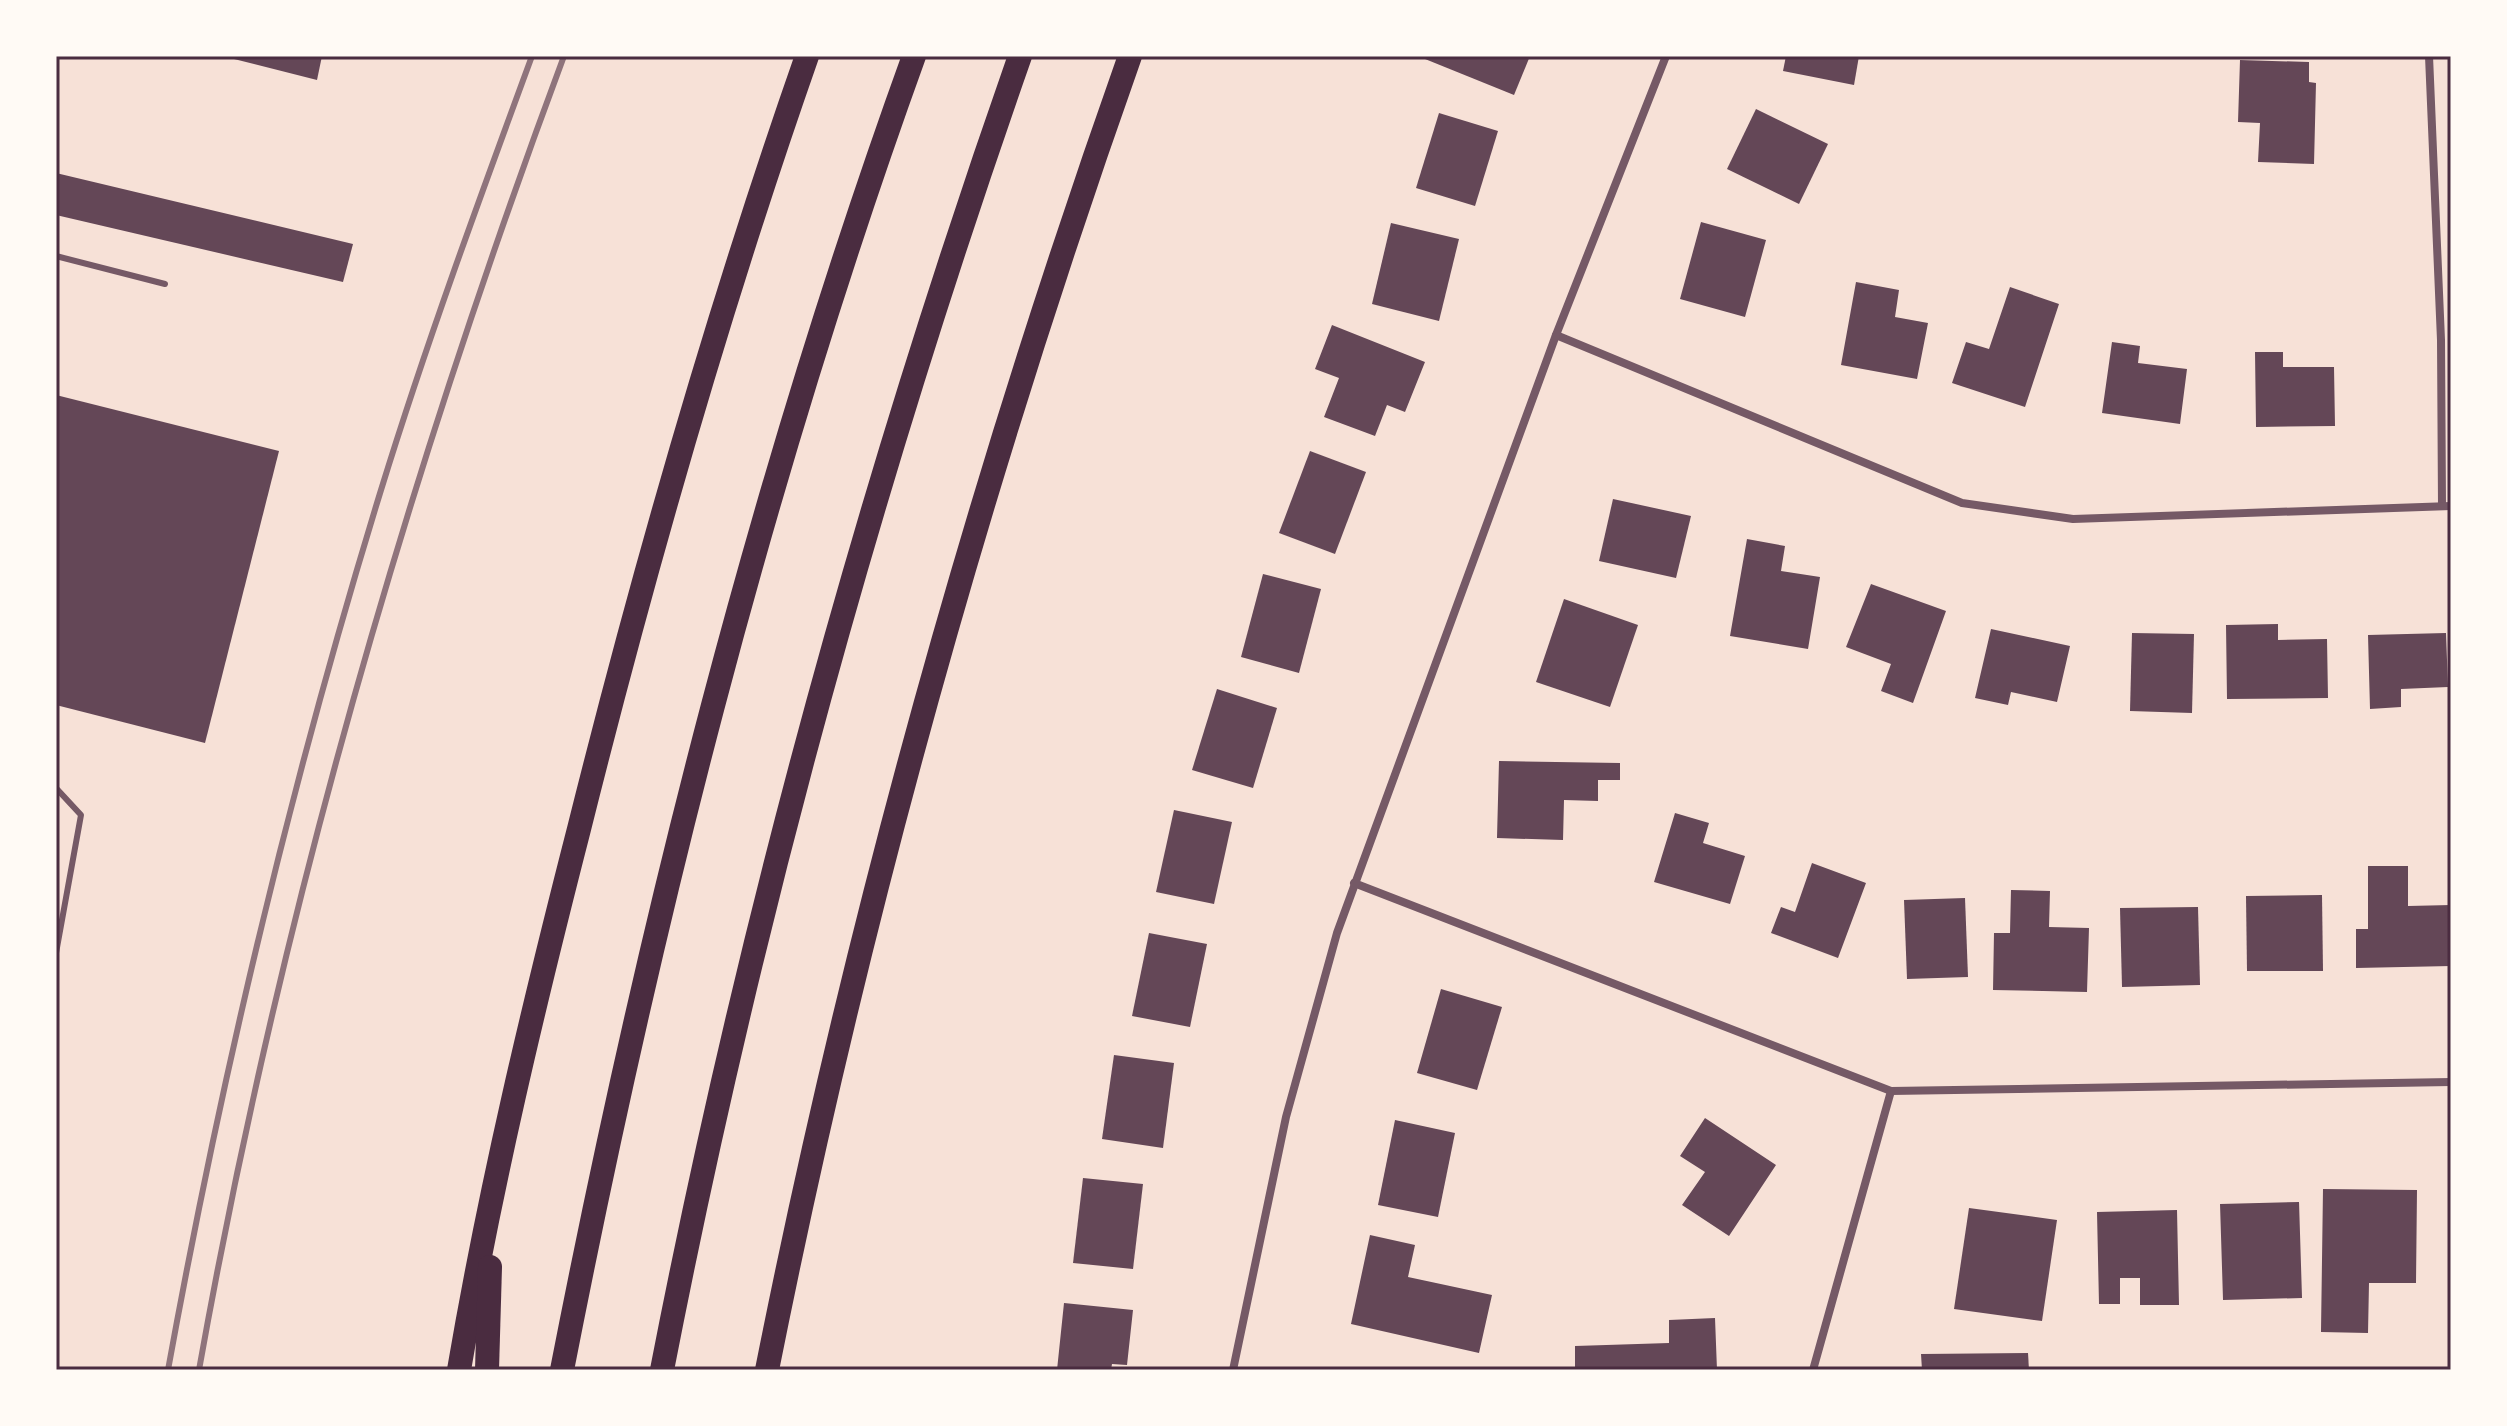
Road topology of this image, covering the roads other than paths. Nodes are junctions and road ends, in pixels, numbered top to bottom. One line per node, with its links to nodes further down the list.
1 (807, 56): 16 (highway)
2 (914, 56): 19 (highway)
3 (1020, 56): 20 (highway)
4 (1130, 56): 21 (highway)
5 (1666, 56): 9 (street)
6 (2429, 56): 10 (street)
7 (56, 256): 8 (lane)
8 (165, 284)
9 (1556, 335): 10 (street); 12 (street)
10 (2446, 506)
11 (56, 788): 13 (lane)
12 (1354, 883): 15 (street); 22 (street)
13 (56, 953)
14 (2451, 1082): 15 (street)
15 (1891, 1091): 23 (street)
16 (491, 1197): 17 (highway); 18 (highway)
17 (459, 1370)
18 (487, 1370)
19 (562, 1370)
20 (662, 1370)
21 (767, 1370)
22 (1233, 1370)
23 (1813, 1370)

